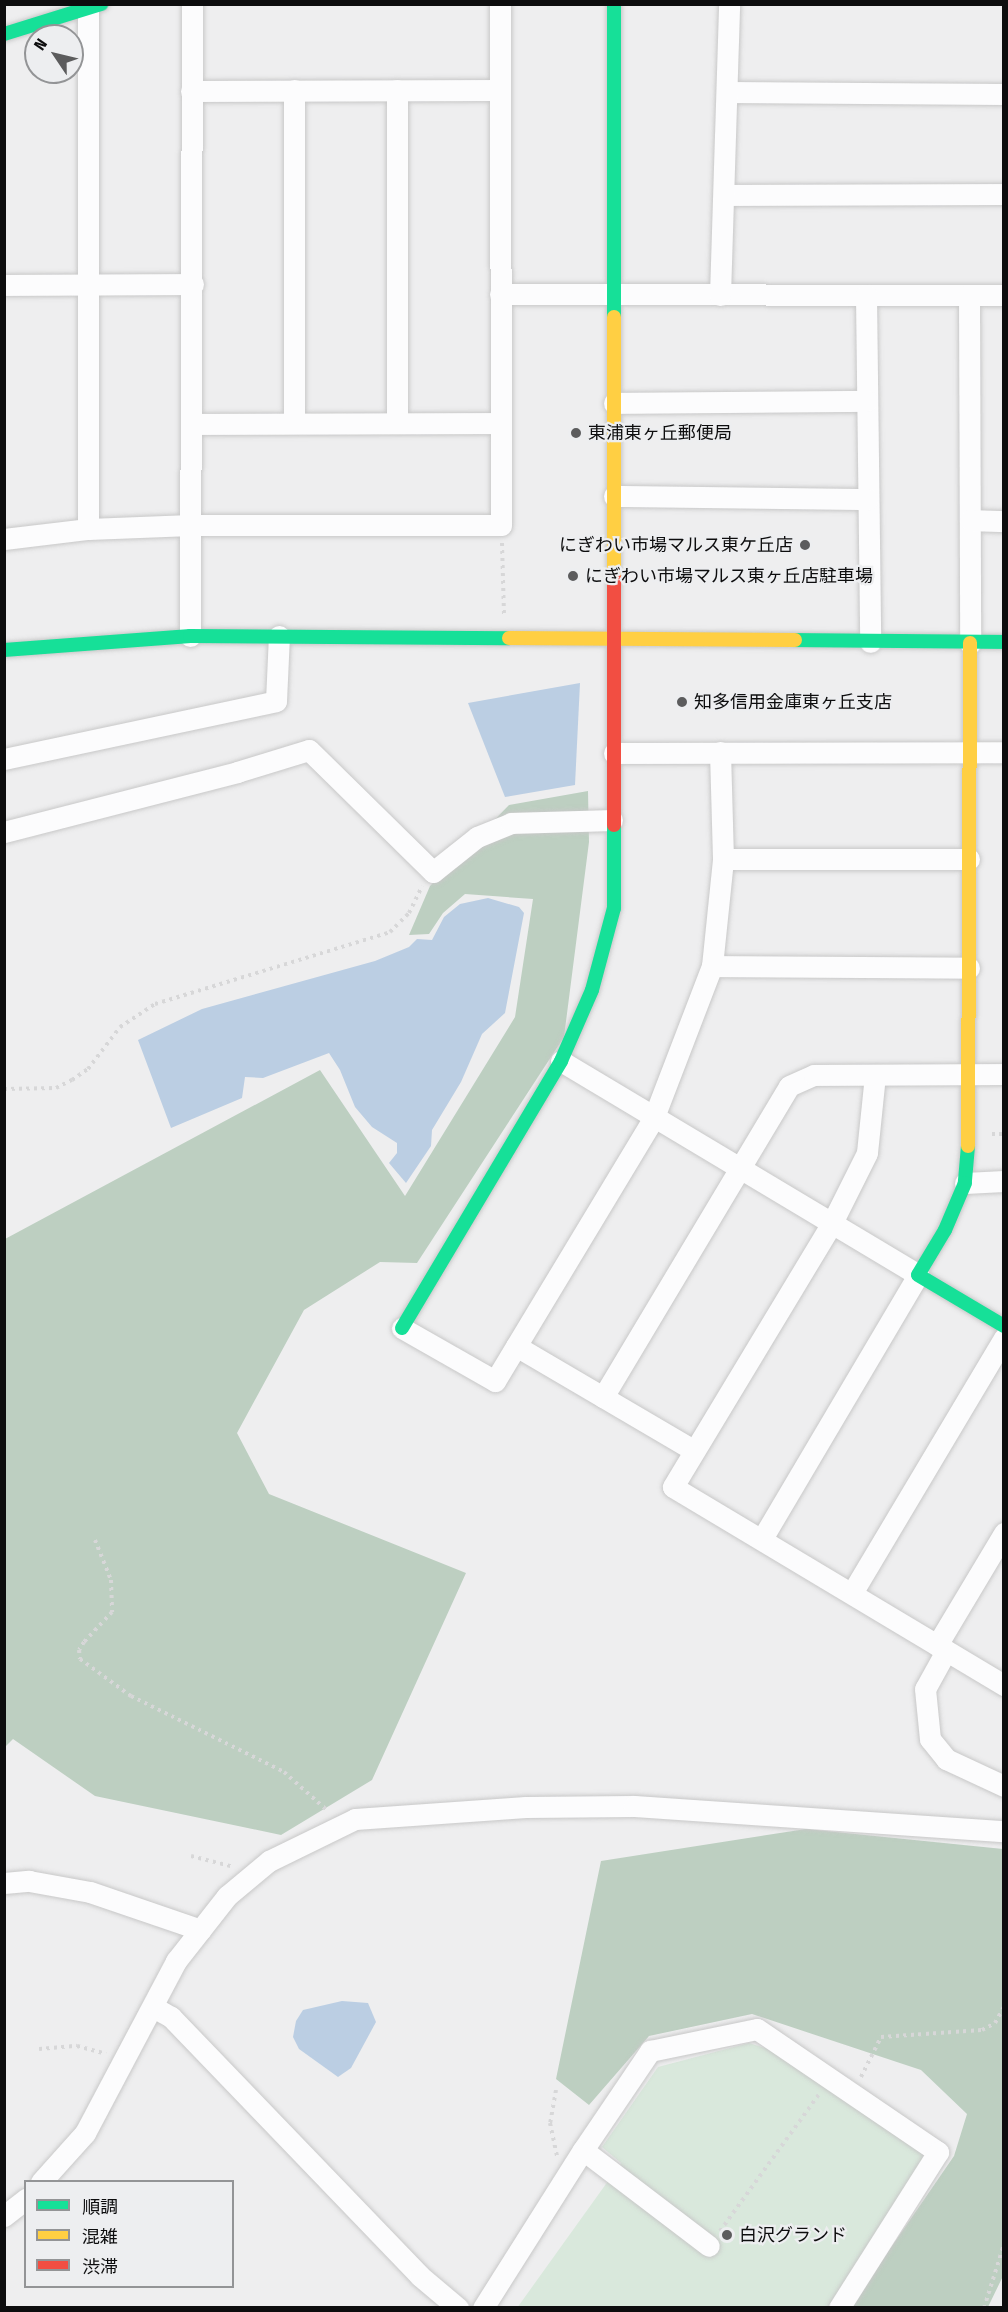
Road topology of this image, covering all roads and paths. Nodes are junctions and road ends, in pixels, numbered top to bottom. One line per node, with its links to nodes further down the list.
1 (192, 4): 10 (street)
2 (500, 4): 9 (street)
3 (614, 4): 19 (street)
4 (729, 4): 11 (street)
5 (95, 7): 6 (street); 17 (street)
6 (4, 34)
7 (294, 90): 8 (street); 10 (street); 27 (street)
8 (397, 90): 9 (street); 28 (street)
9 (500, 90): 18 (street)
10 (191, 91): 15 (street)
11 (728, 92): 12 (street); 14 (street)
12 (1004, 94)
13 (1004, 194): 14 (street)
14 (726, 195): 20 (street)
15 (193, 284): 17 (street); 26 (street)
16 (4, 285): 17 (street)
17 (88, 285): 36 (street)
18 (500, 294): 19 (street); 29 (street)
19 (614, 294): 20 (street); 25 (street)
20 (720, 295): 21 (street)
21 (866, 295): 22 (street); 24 (street)
22 (969, 295): 23 (street); 32 (street)
23 (1004, 295)
24 (867, 401): 25 (street); 31 (street)
25 (614, 403): 30 (street)
26 (191, 423): 27 (street); 34 (street)
27 (294, 423): 28 (street)
28 (397, 423): 29 (street)
29 (501, 423): 35 (street)
30 (614, 496): 31 (street); 41 (street)
31 (868, 499): 42 (street)
32 (970, 520): 33 (street); 44 (street)
33 (1004, 521)
34 (191, 525): 35 (street); 36 (street); 39 (street)
35 (501, 525): 38 (path)
36 (88, 529): 37 (street)
37 (4, 539)
38 (504, 615)
39 (190, 636): 40 (street); 45 (street)
40 (279, 636): 41 (street); 50 (street)
41 (614, 638): 42 (street); 49 (street)
42 (870, 642): 44 (street)
43 (1004, 642): 44 (street)
44 (970, 643): 47 (street)
45 (4, 650)
46 (720, 752): 47 (street); 49 (street); 53 (street)
47 (969, 752): 48 (street); 54 (street)
48 (1004, 752)
49 (614, 753): 51 (street)
50 (4, 759)
51 (612, 820): 55 (street); 58 (street)
52 (4, 832): 55 (street)
53 (723, 859): 54 (street); 56 (street)
54 (969, 859): 57 (street)
55 (434, 872): 62 (path)
56 (712, 966): 57 (street); 63 (street)
57 (969, 968): 59 (street)
58 (561, 1061): 63 (street); 70 (street)
59 (969, 1074): 60 (street); 61 (street); 66 (street)
60 (1004, 1074)
61 (875, 1075): 64 (street); 67 (street)
62 (4, 1089)
63 (654, 1117): 64 (street); 72 (street)
64 (742, 1170): 67 (street); 73 (street)
65 (1004, 1181): 66 (street)
66 (965, 1183): 68 (street)
67 (832, 1223): 68 (street); 74 (street)
68 (918, 1275): 69 (street); 76 (street)
69 (1004, 1326)
70 (402, 1328): 72 (street)
71 (1004, 1338): 78 (street)
72 (516, 1346): 73 (street)
73 (603, 1397): 74 (street)
74 (693, 1450): 76 (street)
75 (1004, 1533): 79 (street)
76 (762, 1539): 78 (street)
77 (95, 1540): 82 (path)
78 (852, 1593): 79 (street)
79 (942, 1648): 80 (street); 81 (street)
80 (1004, 1685)
81 (1004, 1786)
82 (337, 1827): 83 (street); 85 (street)
83 (1004, 1831)
84 (191, 1856): 85 (path)
85 (249, 1877): 87 (street)
86 (4, 1882): 87 (street)
87 (201, 1930): 88 (street)
88 (153, 2007): 91 (street); 102 (street)
89 (1004, 2007): 94 (path)
90 (39, 2049): 91 (path)
91 (124, 2061): 97 (street)
92 (830, 2078): 94 (street); 95 (street); 101 (path)
93 (556, 2090): 96 (path)
94 (853, 2094): 104 (street)
95 (583, 2150): 96 (street); 101 (street)
96 (570, 2169): 103 (street)
97 (42, 2180)
98 (24, 2201): 99 (street)
99 (4, 2216)
100 (1004, 2244): 105 (path)
101 (709, 2246)
102 (458, 2307)
103 (483, 2307)
104 (839, 2307)
105 (984, 2307)

